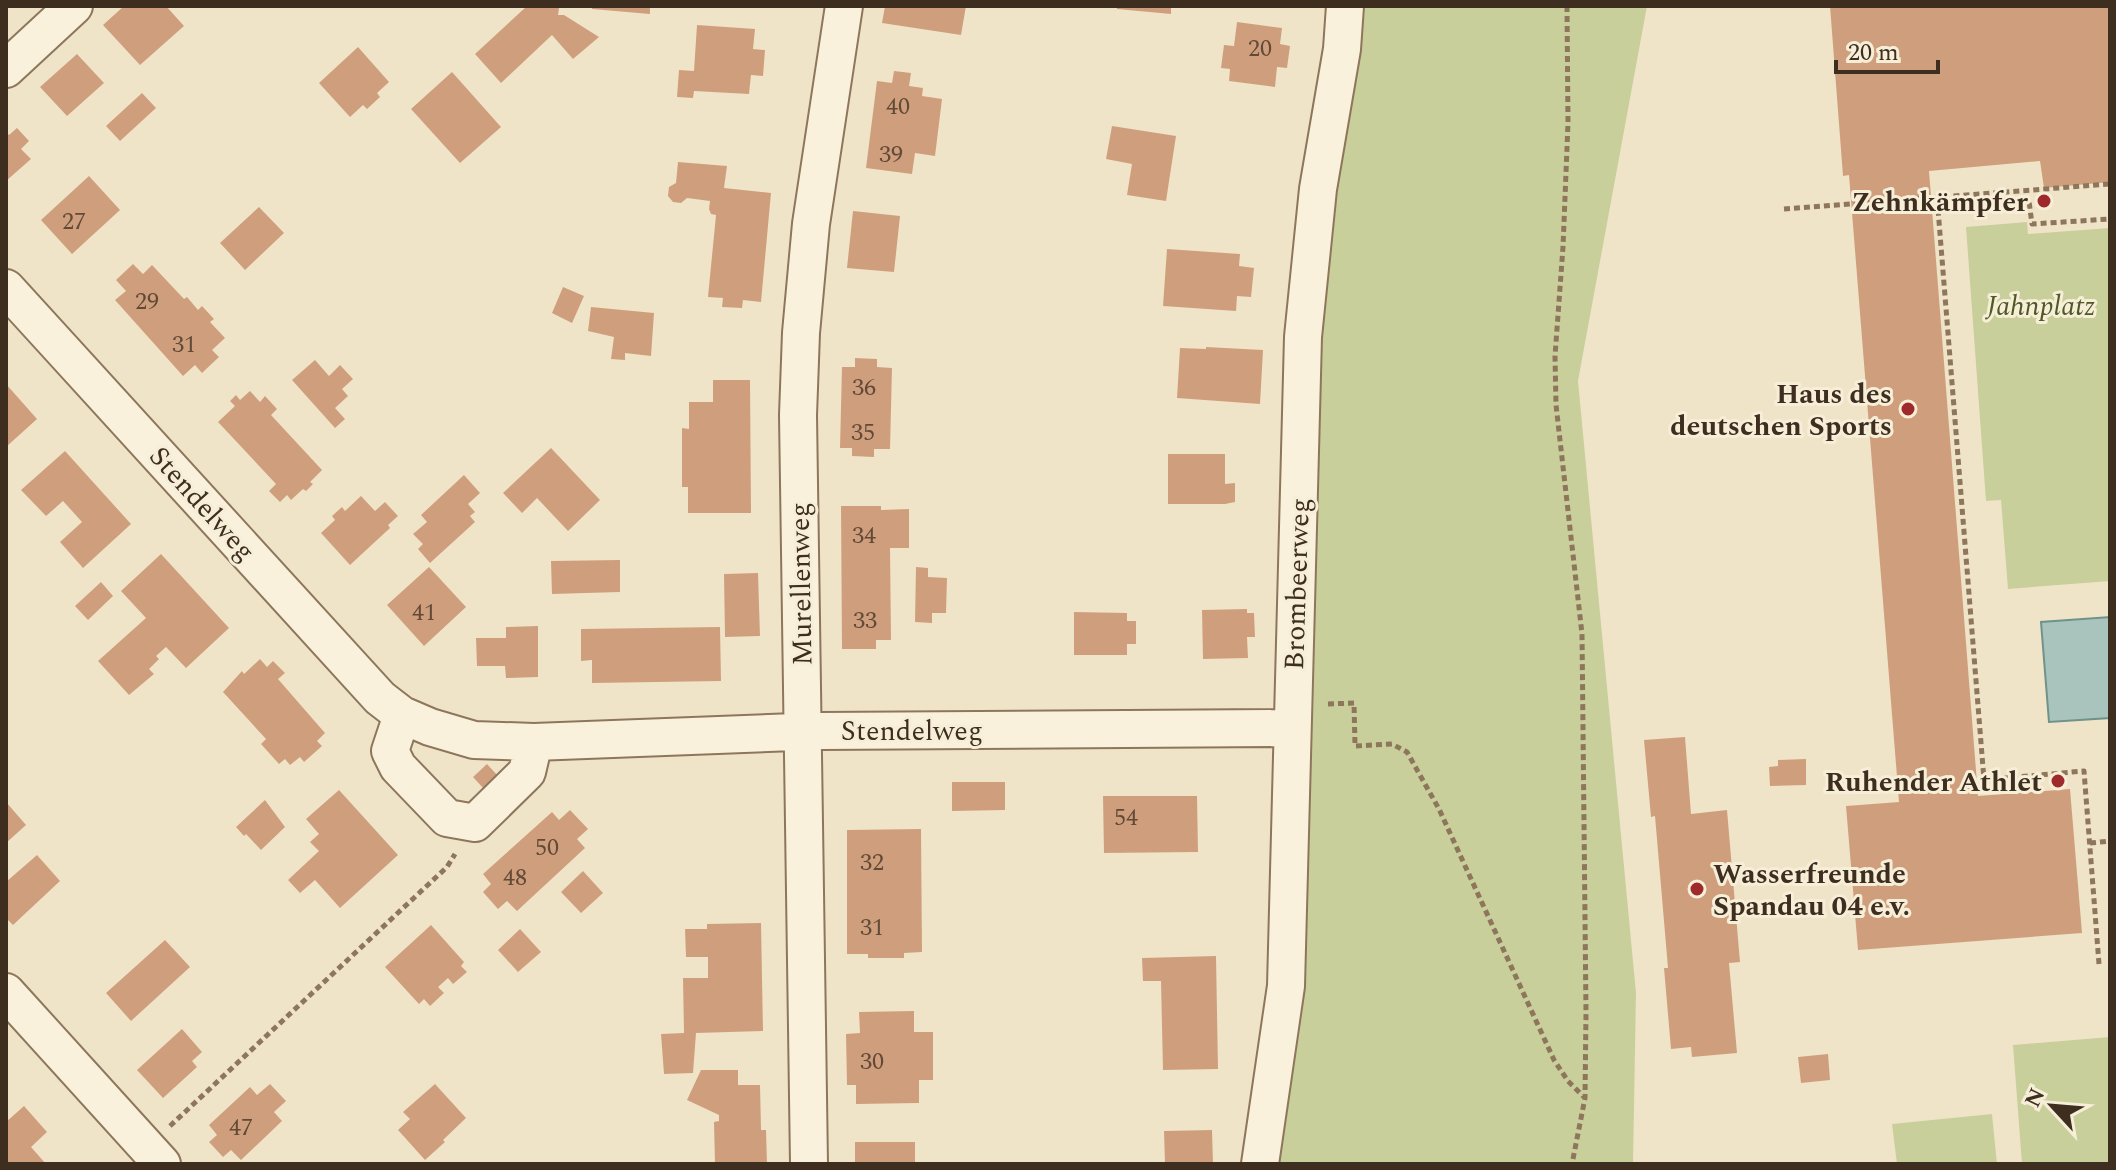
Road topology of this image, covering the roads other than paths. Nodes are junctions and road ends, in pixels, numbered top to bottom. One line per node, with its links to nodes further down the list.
1 (74, 6): 4 (street)
2 (844, 6): 8 (street, Murellenweg)
3 (1345, 6): 7 (street, Brombeerweg)
4 (6, 69)
5 (6, 288): 6 (street, Stendelweg)
6 (402, 715): 9 (street, Stendelweg); 9 (street)
7 (1291, 728): 8 (street, Stendelweg); 13 (street, Brombeerweg)
8 (803, 731): 9 (street, Stendelweg); 12 (street, Murellenweg)
9 (534, 742)
10 (6, 992): 11 (street)
11 (154, 1156)
12 (809, 1164)
13 (1260, 1164)

